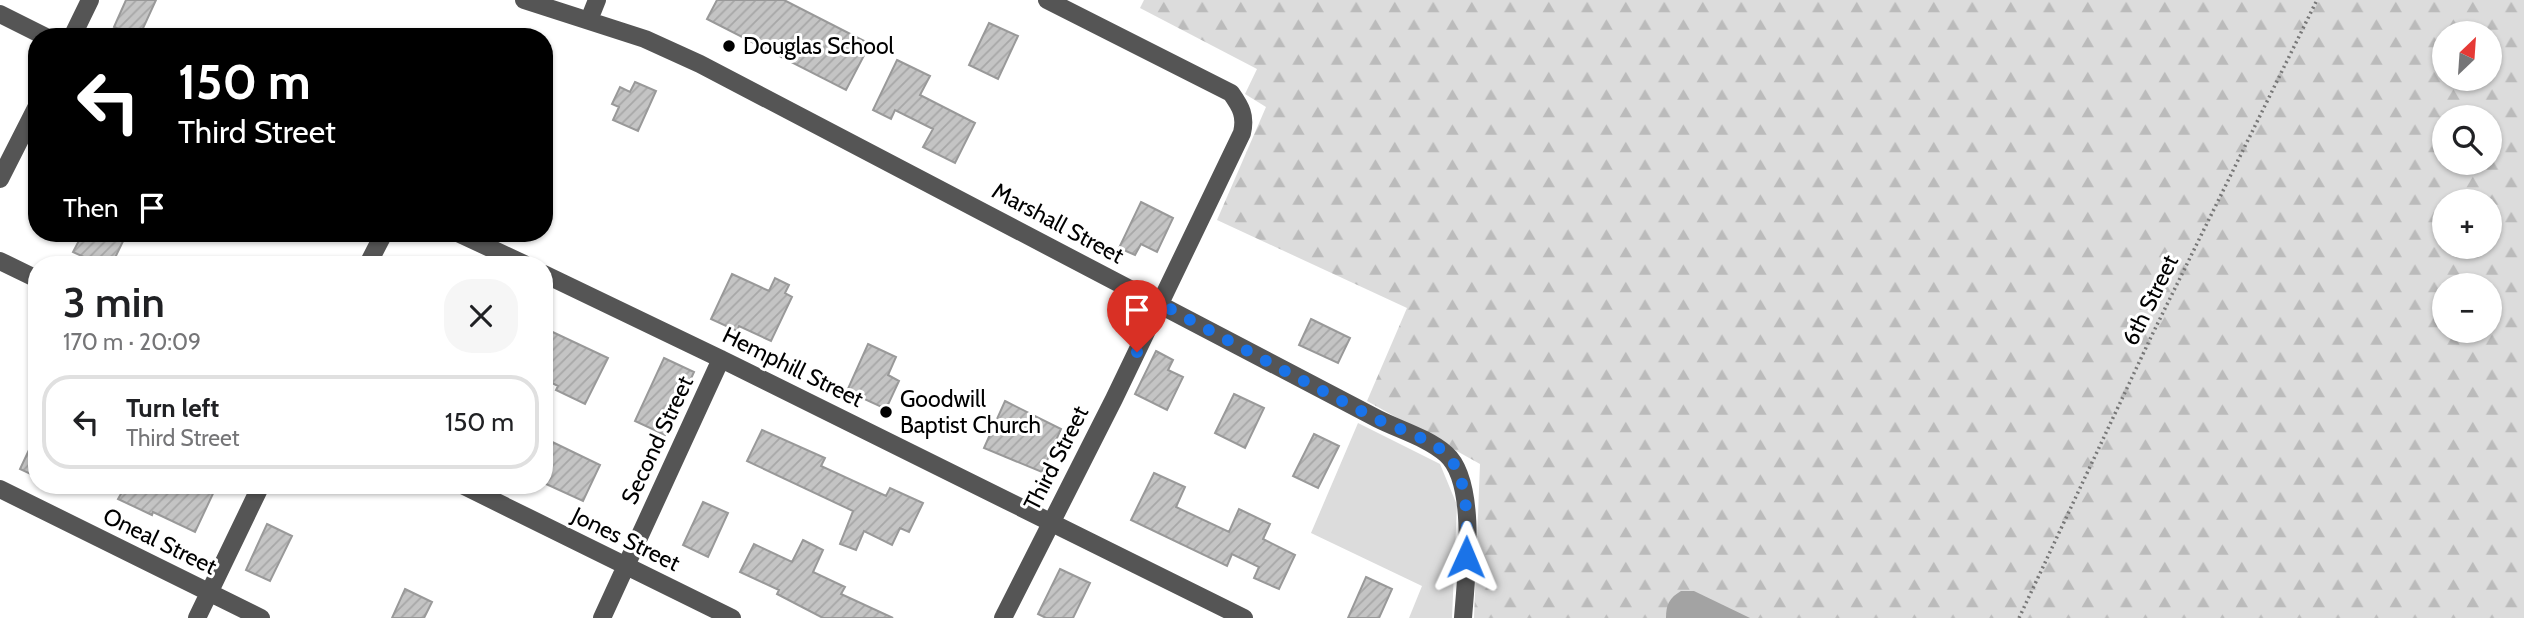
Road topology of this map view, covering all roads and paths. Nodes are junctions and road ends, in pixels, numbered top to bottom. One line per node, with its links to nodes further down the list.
1 (90, 0): 9 (street)
2 (524, 0): 7 (street, Marshall Street)
3 (597, 0): 7 (street)
4 (1047, 0): 17 (street, Third Street)
5 (2317, 0): 32 (path, 6th Street)
6 (0, 15): 8 (street)
7 (589, 20): 17 (street, Marshall Street)
8 (28, 28)
9 (76, 28)
10 (28, 124): 11 (street)
11 (0, 179)
12 (477, 242): 13 (street)
13 (507, 256)
14 (0, 261): 15 (street)
15 (28, 275)
16 (553, 278): 18 (street, Hemphill Street)
17 (1161, 304): 22 (street, Third Street); 31 (street, Marshall Street)
18 (721, 359): 22 (street, Hemphill Street); 23 (street, Second Street)
19 (0, 489): 24 (street, Oneal Street)
20 (257, 494): 24 (street)
21 (479, 494): 23 (street, Jones Street)
22 (1050, 522): 29 (street, Third Street); 30 (street, Hemphill Street)
23 (626, 566): 27 (street, Second Street); 28 (street, Jones Street)
24 (209, 593): 25 (street); 26 (street, Oneal Street)
25 (197, 618)
26 (261, 618)
27 (602, 618)
28 (732, 618)
29 (1003, 618)
30 (1244, 618)
31 (1463, 618)
32 (2019, 618)

